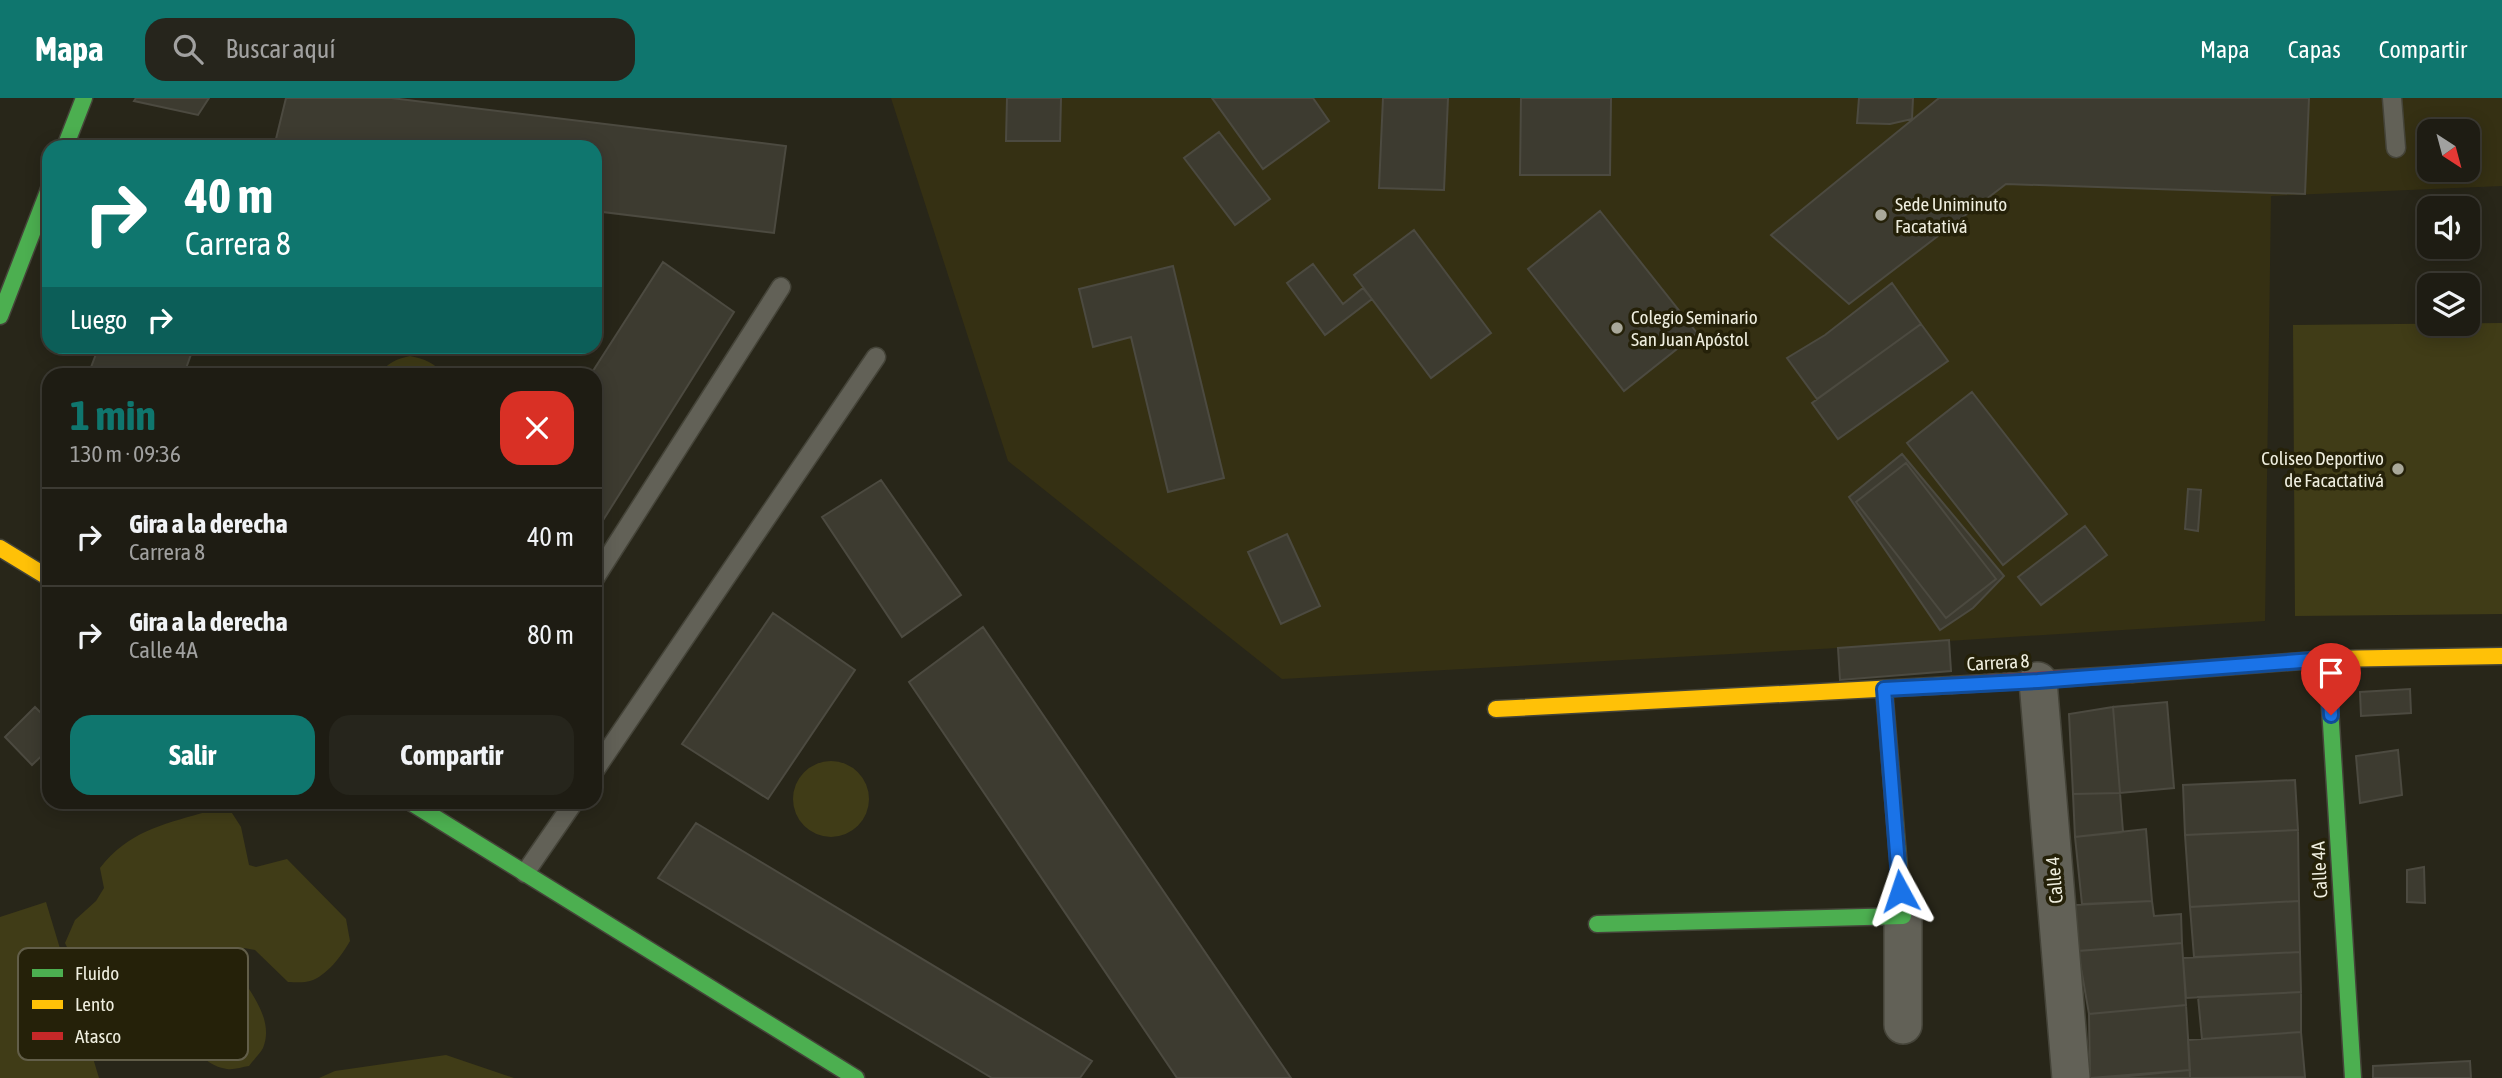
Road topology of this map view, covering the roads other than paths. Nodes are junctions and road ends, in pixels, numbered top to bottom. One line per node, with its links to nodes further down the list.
1 (84, 98): 3 (street)
2 (2392, 98): 4 (lane)
3 (68, 140)
4 (2396, 148)
5 (42, 207): 7 (street)
6 (780, 287): 10 (lane)
7 (0, 316)
8 (876, 357): 17 (lane)
9 (0, 548): 11 (street)
10 (602, 567)
11 (42, 574)
12 (2502, 656): 13 (street, Carrera 8)
13 (2327, 659): 14 (street, Carrera 8); 28 (street, Calle 4A)
14 (2038, 681): 15 (street, Carrera 8); 27 (street, Calle 4)
15 (1884, 689): 16 (street, Carrera 8); 23 (street)
16 (1496, 709)
17 (602, 760)
18 (422, 809): 21 (street)
19 (448, 809): 21 (lane)
20 (569, 809): 22 (lane)
21 (441, 820): 22 (street)
22 (525, 873): 26 (street)
23 (1902, 916): 24 (street); 25 (street)
24 (1597, 924)
25 (1903, 1026)
26 (856, 1078)
27 (2071, 1078)
28 (2353, 1078)

